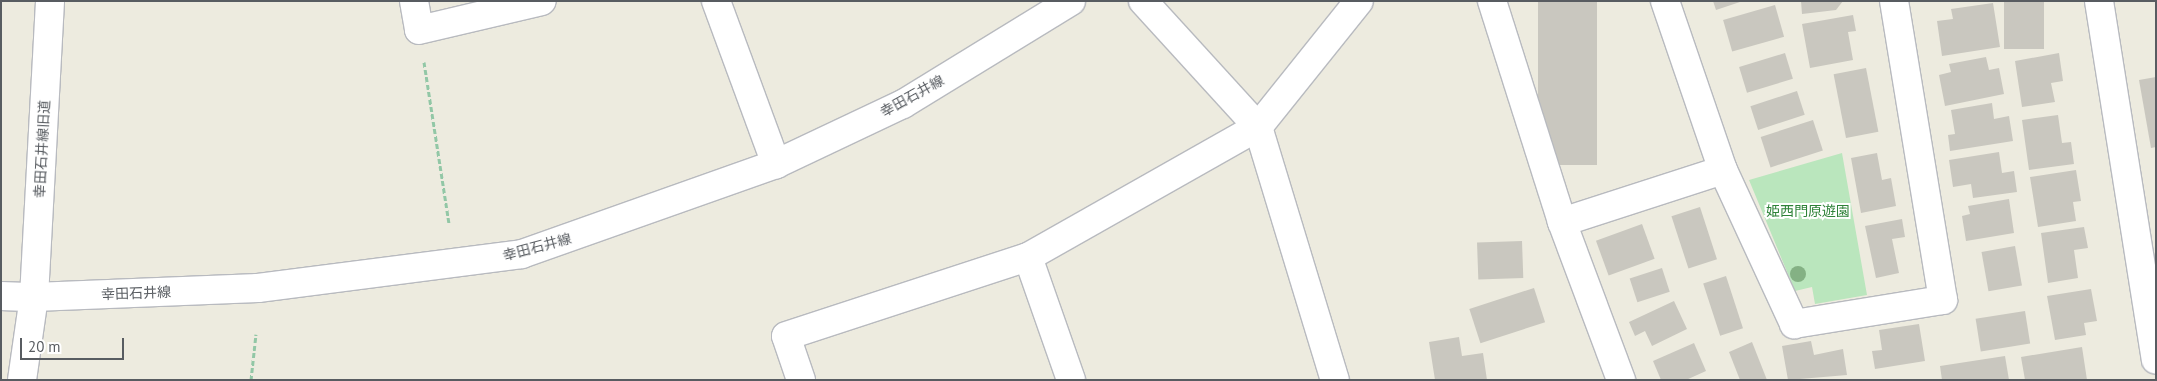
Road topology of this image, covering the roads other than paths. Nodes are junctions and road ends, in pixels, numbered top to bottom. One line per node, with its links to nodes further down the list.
1 (50, 1): 18 (street, 幸田石井線旧道)
2 (414, 1): 3 (street)
3 (542, 1)
4 (716, 1): 13 (street)
5 (1071, 1): 13 (street, 幸田石井線)
6 (1143, 1): 12 (street)
7 (1359, 1): 12 (street)
8 (1492, 1): 15 (street)
9 (1665, 1): 14 (street)
10 (1894, 1): 14 (street)
11 (2099, 1): 19 (street)
12 (1258, 127): 16 (street); 23 (street)
13 (776, 164): 18 (street, 幸田石井線)
14 (1723, 170): 15 (street)
15 (1562, 222): 24 (street)
16 (1028, 256): 21 (street); 22 (street)
17 (1, 296): 18 (street, 幸田石井線)
18 (34, 297): 20 (street)
19 (2156, 360)
20 (22, 380)
21 (801, 380)
22 (1071, 380)
23 (1336, 380)
24 (1621, 380)

